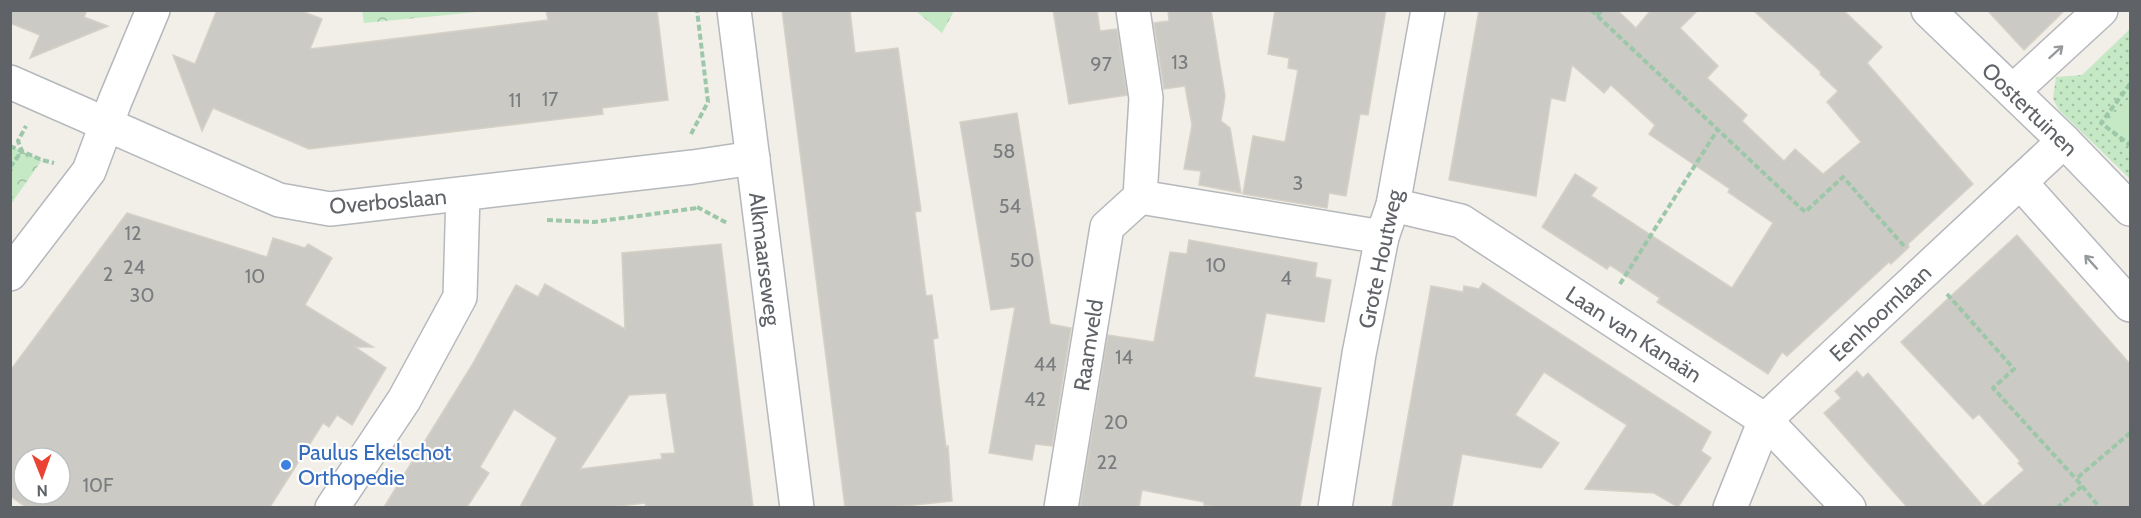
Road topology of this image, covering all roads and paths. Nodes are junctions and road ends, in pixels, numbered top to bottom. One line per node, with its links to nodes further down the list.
1 (153, 10): 13 (street)
2 (734, 10): 17 (street, Alkmaarseweg)
3 (1133, 10): 25 (street)
4 (1428, 10): 26 (street, Grote Houtweg)
5 (1592, 10): 9 (path)
6 (1602, 10): 9 (path)
7 (1928, 10): 12 (street, Oostertuinen)
8 (2101, 10): 12 (street, one-way to 8)
9 (1597, 16): 14 (path)
10 (10, 82): 13 (street, Overboslaan)
11 (2130, 84): 18 (path)
12 (2013, 91): 16 (street, Oostertuinen)
13 (108, 124): 22 (street); 24 (street, Overboslaan)
14 (1718, 129): 29 (path); 32 (path)
15 (690, 135): 17 (path)
16 (2064, 141): 23 (street, Eenhoornlaan); 27 (street, Oostertuinen)
17 (751, 143): 24 (street, Overboslaan); 38 (street, Alkmaarseweg)
18 (2130, 145)
19 (10, 146): 20 (path)
20 (22, 151): 21 (path); 22 (path)
21 (10, 166)
22 (89, 171): 30 (street)
23 (2020, 182): 29 (street, Eenhoornlaan); 31 (street, one-way to 23)
24 (463, 194): 37 (street)
25 (1140, 196): 28 (street); 39 (street, Raamveld)
26 (1393, 205): 28 (street, Grote Houtweg); 32 (street, Laan van Kanaän)
27 (2130, 209)
28 (1382, 237): 40 (street, Grote Houtweg)
29 (1925, 271): 33 (street, Eenhoornlaan); 35 (path)
30 (10, 274)
31 (2130, 306)
32 (1602, 313): 33 (street, Laan van Kanaän)
33 (1765, 420): 41 (street, Eenhoornlaan); 42 (street, Laan van Kanaän)
34 (2130, 433): 35 (path)
35 (2076, 479): 36 (path)
36 (2082, 486): 43 (path); 44 (path)
37 (332, 507)
38 (797, 507)
39 (1061, 507)
40 (1335, 507)
41 (1730, 507)
42 (1849, 507)
43 (2057, 507)
44 (2100, 507)

